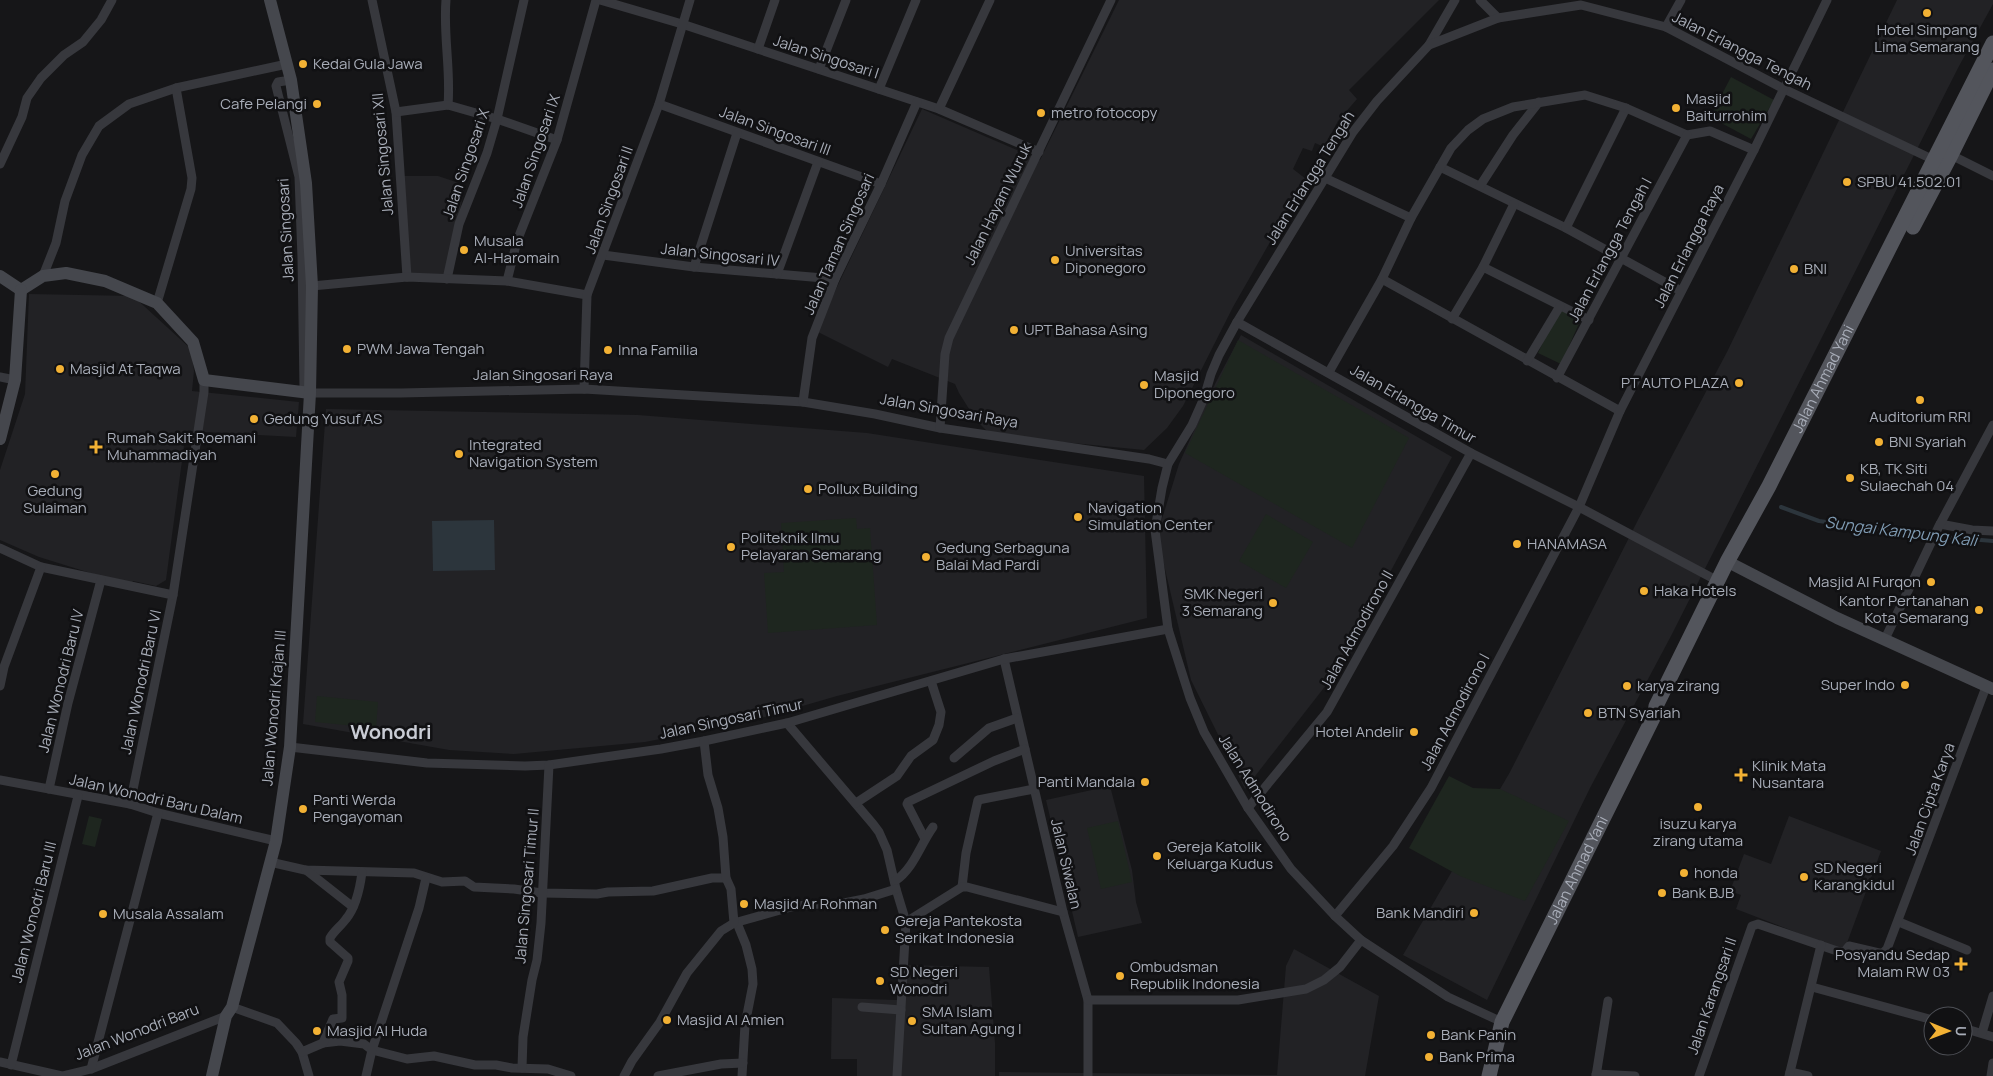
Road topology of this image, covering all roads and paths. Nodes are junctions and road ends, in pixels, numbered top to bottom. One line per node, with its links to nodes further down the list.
1 (112, 0): 43 (street)
2 (270, 0): 25 (main road)
3 (372, 0): 38 (street, Jalan Singosari XII)
4 (446, 0): 35 (street)
5 (524, 0): 39 (street, Jalan Singosari X)
6 (596, 0): 42 (street, Jalan Singosari IX)
7 (600, 0): 20 (street, Jalan Singosari I)
8 (690, 0): 20 (street, Jalan Singosari II)
9 (775, 0): 24 (street)
10 (846, 0): 26 (street)
11 (916, 0): 30 (street)
12 (990, 0): 37 (street)
13 (1111, 0): 45 (street, Jalan Hayam Wuruk)
14 (1455, 0): 23 (street)
15 (1480, 0): 19 (street)
16 (1680, 0): 21 (street)
17 (1827, 0): 31 (street, Jalan Erlangga Raya)
18 (1582, 3): 19 (street, Jalan Erlangga Tengah); 21 (street, Jalan Erlangga Tengah)
19 (1498, 18): 23 (street, Jalan Erlangga Tengah)
20 (682, 24): 24 (street, Jalan Singosari I); 34 (street, Jalan Singosari II)
21 (1666, 27): 31 (street, Jalan Erlangga Tengah)
22 (1993, 43): 47 (main road, Jalan Ahmad Yani)
23 (1429, 45): 52 (street, Jalan Erlangga Tengah)
24 (758, 49): 26 (street, Jalan Singosari I)
25 (287, 64): 28 (main road); 29 (street)
26 (819, 69): 30 (street, Jalan Singosari I)
27 (1993, 70): 46 (main road, Jalan Ahmad Yani)
28 (291, 80): 70 (main road); 86 (street, Jalan Singosari)
29 (176, 88): 64 (street); 74 (street)
30 (879, 89): 32 (street, Jalan Singosari I)
31 (1784, 89): 44 (street, Jalan Erlangga Raya); 47 (street, Jalan Erlangga Tengah)
32 (918, 102): 37 (street, Jalan Singosari I); 53 (street, Jalan Taman Singosari)
33 (1539, 102): 36 (street); 50 (street); 54 (street)
34 (659, 104): 40 (street, Jalan Singosari III); 58 (street, Jalan Singosari II)
35 (448, 105): 38 (street); 39 (street)
36 (1626, 108): 41 (street); 57 (street)
37 (939, 109): 45 (street, Jalan Singosari I)
38 (396, 112): 65 (street, Jalan Singosari XII)
39 (497, 119): 42 (street); 66 (street, Jalan Singosari X)
40 (737, 133): 48 (street, Jalan Singosari III); 60 (street)
41 (1687, 135): 44 (street); 59 (street, Jalan Erlangga Tengah I)
42 (557, 140): 69 (street, Jalan Singosari IX)
43 (3, 148): 49 (street)
44 (1754, 150): 72 (street, Jalan Erlangga Raya)
45 (1038, 152): 89 (street, Jalan Hayam Wuruk)
46 (1952, 155): 51 (street); 98 (main road, Jalan Ahmad Yani)
47 (1934, 160): 98 (main road, Jalan Ahmad Yani)
48 (818, 162): 53 (street, Jalan Singosari III); 62 (street)
49 (0, 164)
50 (1440, 167): 54 (street); 56 (street)
51 (1993, 176)
52 (1325, 178): 56 (street); 78 (street, Jalan Erlangga Tengah)
53 (881, 184): 67 (street, Jalan Taman Singosari)
54 (1480, 186): 55 (street)
55 (1514, 204): 57 (street); 61 (street)
56 (1412, 218): 68 (street)
57 (1566, 228): 59 (street)
58 (603, 255): 60 (street, Jalan Singosari IV); 73 (street, Jalan Singosari II)
59 (1622, 258): 72 (street); 77 (street, Jalan Erlangga Tengah I)
60 (694, 267): 62 (street, Jalan Singosari IV)
61 (1483, 267): 75 (street); 76 (street)
62 (777, 274): 67 (street, Jalan Singosari IV)
63 (0, 276): 71 (main road)
64 (43, 276): 71 (main road); 74 (main road)
65 (407, 277): 66 (street); 70 (street)
66 (447, 278): 69 (street)
67 (835, 279): 87 (street, Jalan Taman Singosari)
68 (1382, 279): 76 (street); 80 (street)
69 (507, 281): 73 (street)
70 (312, 286): 86 (main road)
71 (21, 290): 83 (main road)
72 (1681, 291): 88 (street, Jalan Erlangga Raya)
73 (588, 295): 85 (street, Jalan Singosari II)
74 (157, 303): 84 (main road)
75 (1560, 306): 77 (street); 79 (street)
76 (1452, 319): 79 (street)
77 (1588, 320): 82 (street, Jalan Erlangga Tengah I)
78 (1237, 322): 80 (street, Jalan Erlangga Timur); 93 (street)
79 (1527, 361): 82 (street)
80 (1329, 372): 92 (street, Jalan Erlangga Timur)
81 (0, 377): 83 (street)
82 (1557, 378): 88 (street)
83 (15, 380): 91 (main road)
84 (204, 380): 86 (main road); 102 (street)
85 (584, 389): 86 (street, Jalan Singosari Raya); 87 (street, Jalan Singosari Raya)
86 (310, 391): 112 (main road, Jalan Wonodri Krajan III)
87 (803, 402): 89 (street, Jalan Singosari Raya)
88 (1620, 411): 94 (street, Jalan Erlangga Raya)
89 (940, 428): 93 (street, Jalan Singosari Raya)
90 (1992, 428): 95 (street)
91 (0, 439)
92 (1471, 453): 94 (street, Jalan Erlangga Timur); 122 (street, Jalan Admodirono II)
93 (1168, 464): 103 (street, Jalan Admodirono)
94 (1579, 507): 101 (street, Jalan Erlangga Timur); 137 (street, Jalan Admodirono I)
95 (1939, 526): 96 (street); 104 (street)
96 (1993, 531)
97 (0, 548): 99 (street, Jalan Wonodri Baru VI)
98 (1731, 564): 101 (main road, Jalan Ahmad Yani); 104 (main road)
99 (41, 567): 100 (street, Jalan Wonodri Baru VI); 107 (street)
100 (101, 580): 102 (street, Jalan Wonodri Baru VI); 117 (street, Jalan Wonodri Baru IV)
101 (1722, 582): 152 (main road, Jalan Ahmad Yani)
102 (172, 595): 121 (street, Jalan Wonodri Baru VI)
103 (1168, 629): 105 (street, Jalan Singosari Timur); 122 (street, Jalan Admodirono)
104 (1884, 639): 108 (main road)
105 (1004, 660): 106 (street, Jalan Singosari Timur); 109 (street, Jalan Siwalan)
106 (931, 681): 110 (street, Jalan Singosari Timur); 120 (street)
107 (0, 686)
108 (1990, 688): 139 (street, Jalan Cipta Karya)
109 (1017, 718): 113 (street, Jalan Siwalan); 114 (street)
110 (788, 723): 111 (street, Jalan Singosari Timur); 120 (street)
111 (704, 741): 115 (street, Jalan Singosari Timur); 131 (street)
112 (290, 747): 115 (street, Jalan Singosari Timur); 126 (main road, Jalan Wonodri Krajan III)
113 (1024, 750): 118 (street, Jalan Siwalan); 125 (street)
114 (954, 758)
115 (549, 764): 134 (street, Jalan Singosari Timur II)
116 (0, 780): 117 (street, Jalan Wonodri Baru Dalam)
117 (49, 789): 119 (street, Jalan Wonodri Baru Dalam)
118 (1034, 789): 133 (street); 136 (street, Jalan Siwalan)
119 (78, 796): 121 (street, Jalan Wonodri Baru Dalam); 162 (street, Jalan Wonodri Baru III)
120 (856, 803): 132 (street)
121 (130, 804): 123 (street, Jalan Wonodri Baru Dalam)
122 (1248, 808): 137 (street, Jalan Admodirono)
123 (158, 813): 126 (street, Jalan Wonodri Baru Dalam); 164 (street)
124 (933, 827): 125 (street)
125 (925, 839): 132 (street)
126 (276, 841): 127 (main road, Jalan Wonodri Krajan III)
127 (270, 862): 128 (street); 150 (main road, Jalan Wonodri Krajan III)
128 (306, 870): 129 (street); 135 (street)
129 (362, 872): 130 (street); 135 (street)
130 (426, 878): 134 (street); 157 (street)
131 (726, 878): 134 (street); 140 (street)
132 (895, 885): 138 (street); 140 (street)
133 (962, 887): 136 (street); 138 (street)
134 (542, 893): 163 (street, Jalan Singosari Timur II)
135 (353, 907): 156 (street)
136 (1063, 912): 146 (street, Jalan Siwalan)
137 (1335, 916): 141 (street, Jalan Admodirono)
138 (906, 922): 149 (street)
139 (1899, 922): 142 (street, Jalan Cipta Karya); 143 (street)
140 (735, 923): 160 (street); 172 (street)
141 (1361, 940): 146 (street); 152 (street, Jalan Admodirono)
142 (1821, 946): 144 (street); 179 (street, Jalan Karangsari II)
143 (1967, 950)
144 (1812, 987): 151 (street); 166 (street)
145 (1993, 996): 154 (street)
146 (1088, 1000): 176 (street, Jalan Siwalan)
147 (1608, 1001): 167 (street)
148 (862, 1007): 149 (street)
149 (901, 1010): 175 (street)
150 (229, 1011): 158 (street); 164 (street, Jalan Wonodri Baru); 168 (main road, Jalan Wonodri Krajan III)
151 (1923, 1017)
152 (1501, 1025): 177 (main road, Jalan Ahmad Yani)
153 (1973, 1031): 154 (street)
154 (1982, 1033): 155 (street)
155 (1993, 1037)
156 (323, 1044): 157 (street); 158 (street)
157 (372, 1050): 163 (street); 170 (street)
158 (302, 1052): 169 (street)
159 (0, 1062): 162 (street, Jalan Wonodri Baru)
160 (743, 1063): 173 (street); 174 (street)
161 (1993, 1063): 181 (street)
162 (11, 1064): 164 (street, Jalan Wonodri Baru)
163 (522, 1068): 165 (street)
164 (91, 1069)
165 (548, 1072): 171 (street)
166 (1790, 1074): 180 (street)
167 (1596, 1075): 178 (street)
168 (212, 1076)
169 (308, 1076)
170 (366, 1076)
171 (571, 1076)
172 (624, 1076)
173 (658, 1076)
174 (742, 1076)
175 (897, 1076)
176 (1088, 1076)
177 (1489, 1076)
178 (1635, 1076)
179 (1699, 1076)
180 (1808, 1076)
181 (1991, 1076)

